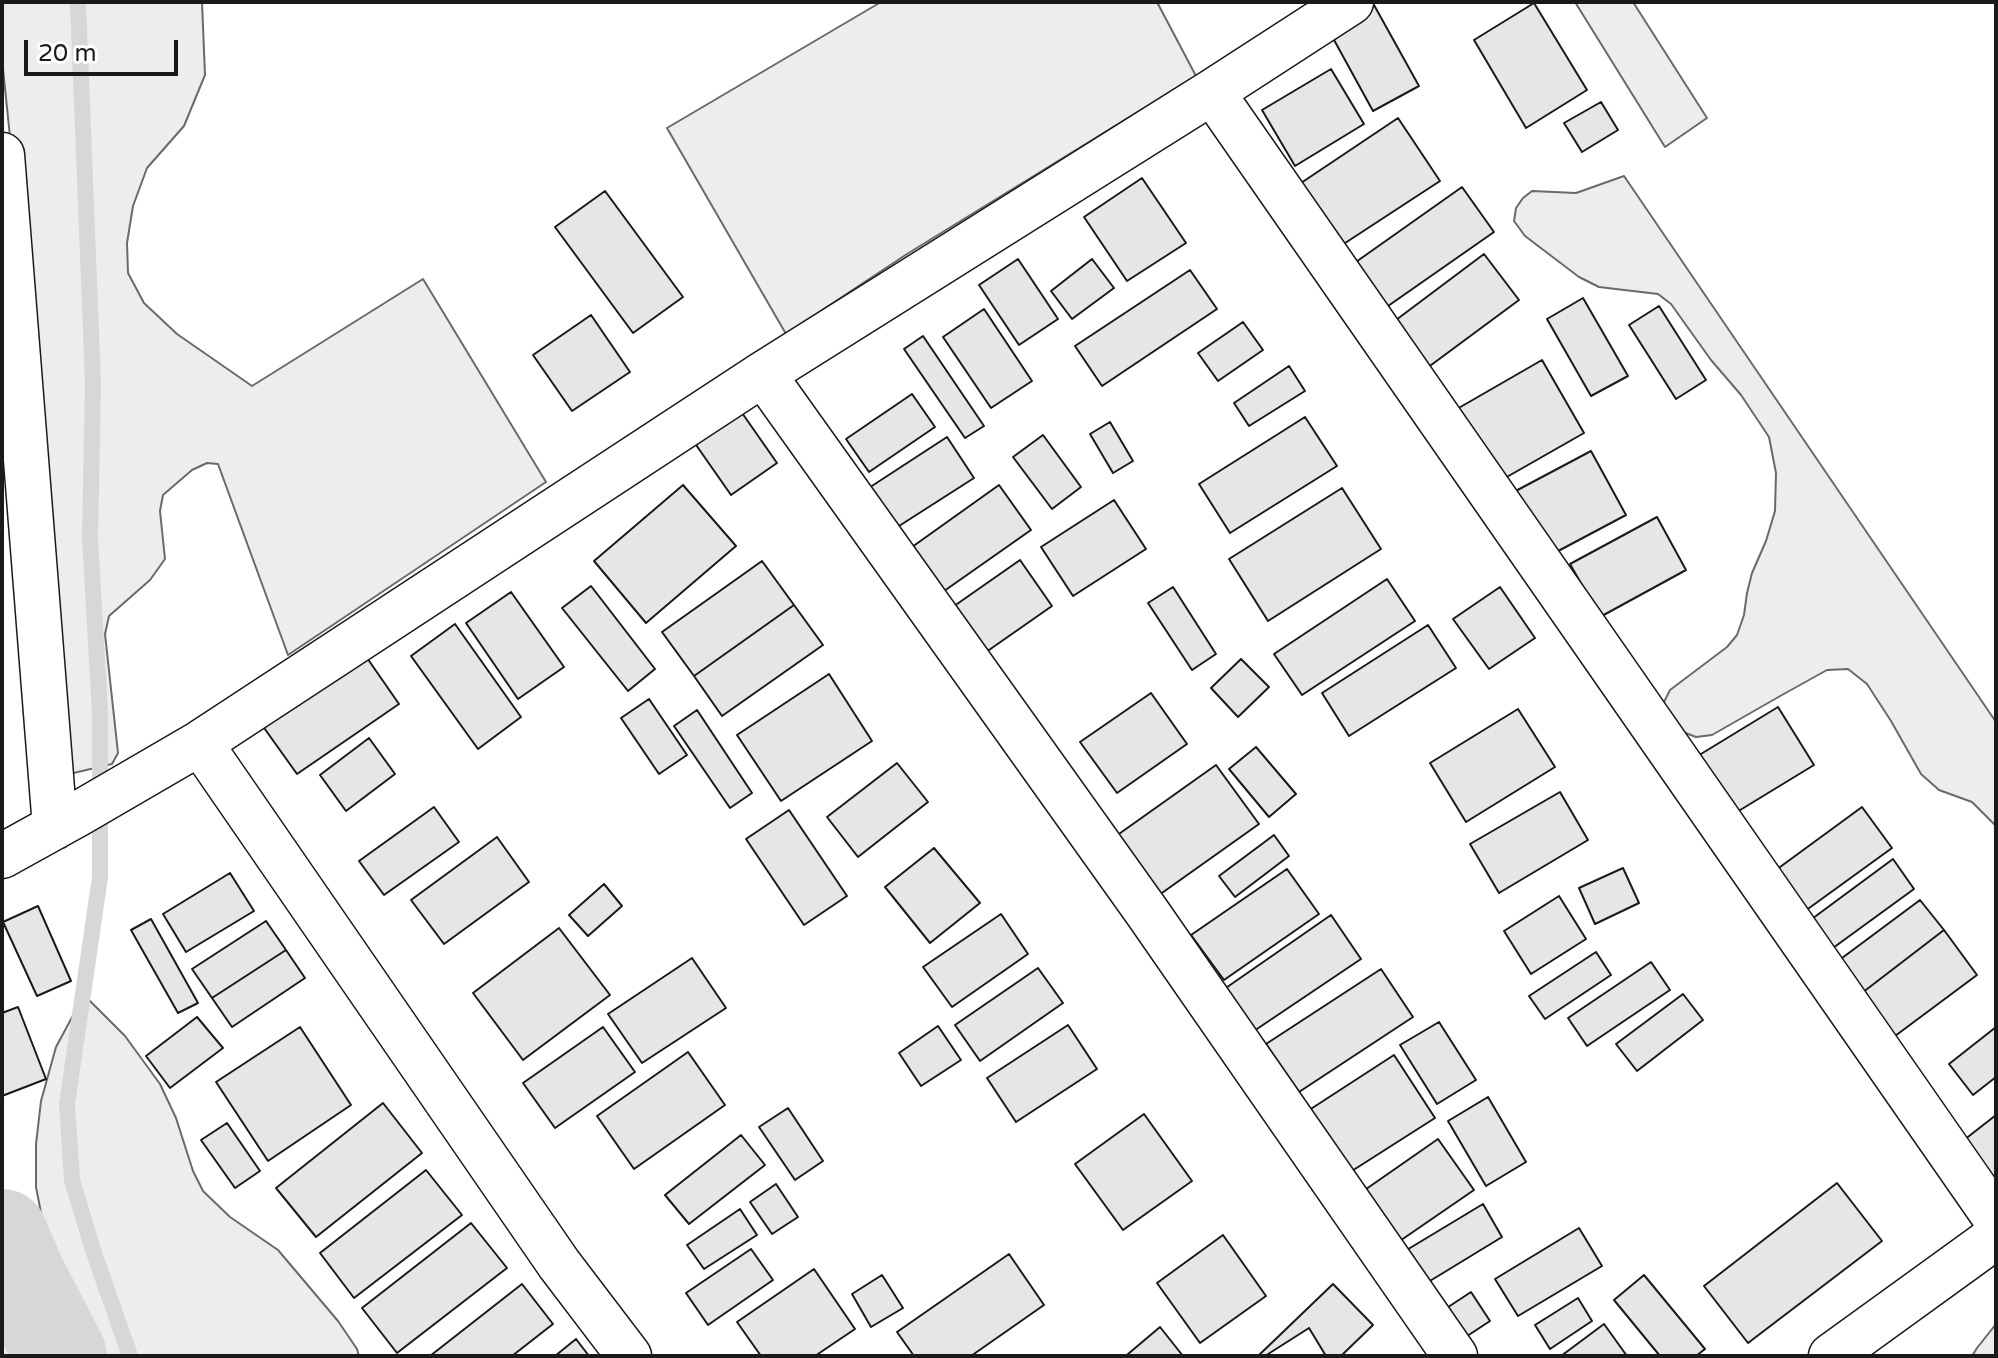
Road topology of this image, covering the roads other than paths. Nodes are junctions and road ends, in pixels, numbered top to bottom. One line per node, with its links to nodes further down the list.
1 (1351, 2): 2 (street)
2 (1212, 92): 4 (street); 8 (street)
3 (2, 155): 6 (street)
4 (763, 374): 5 (street); 11 (street)
5 (200, 743): 6 (street); 10 (street)
6 (66, 820): 7 (street)
7 (2, 856)
8 (1996, 1219)
9 (1996, 1234): 12 (street)
10 (629, 1356)
11 (1455, 1356)
12 (1831, 1356)

